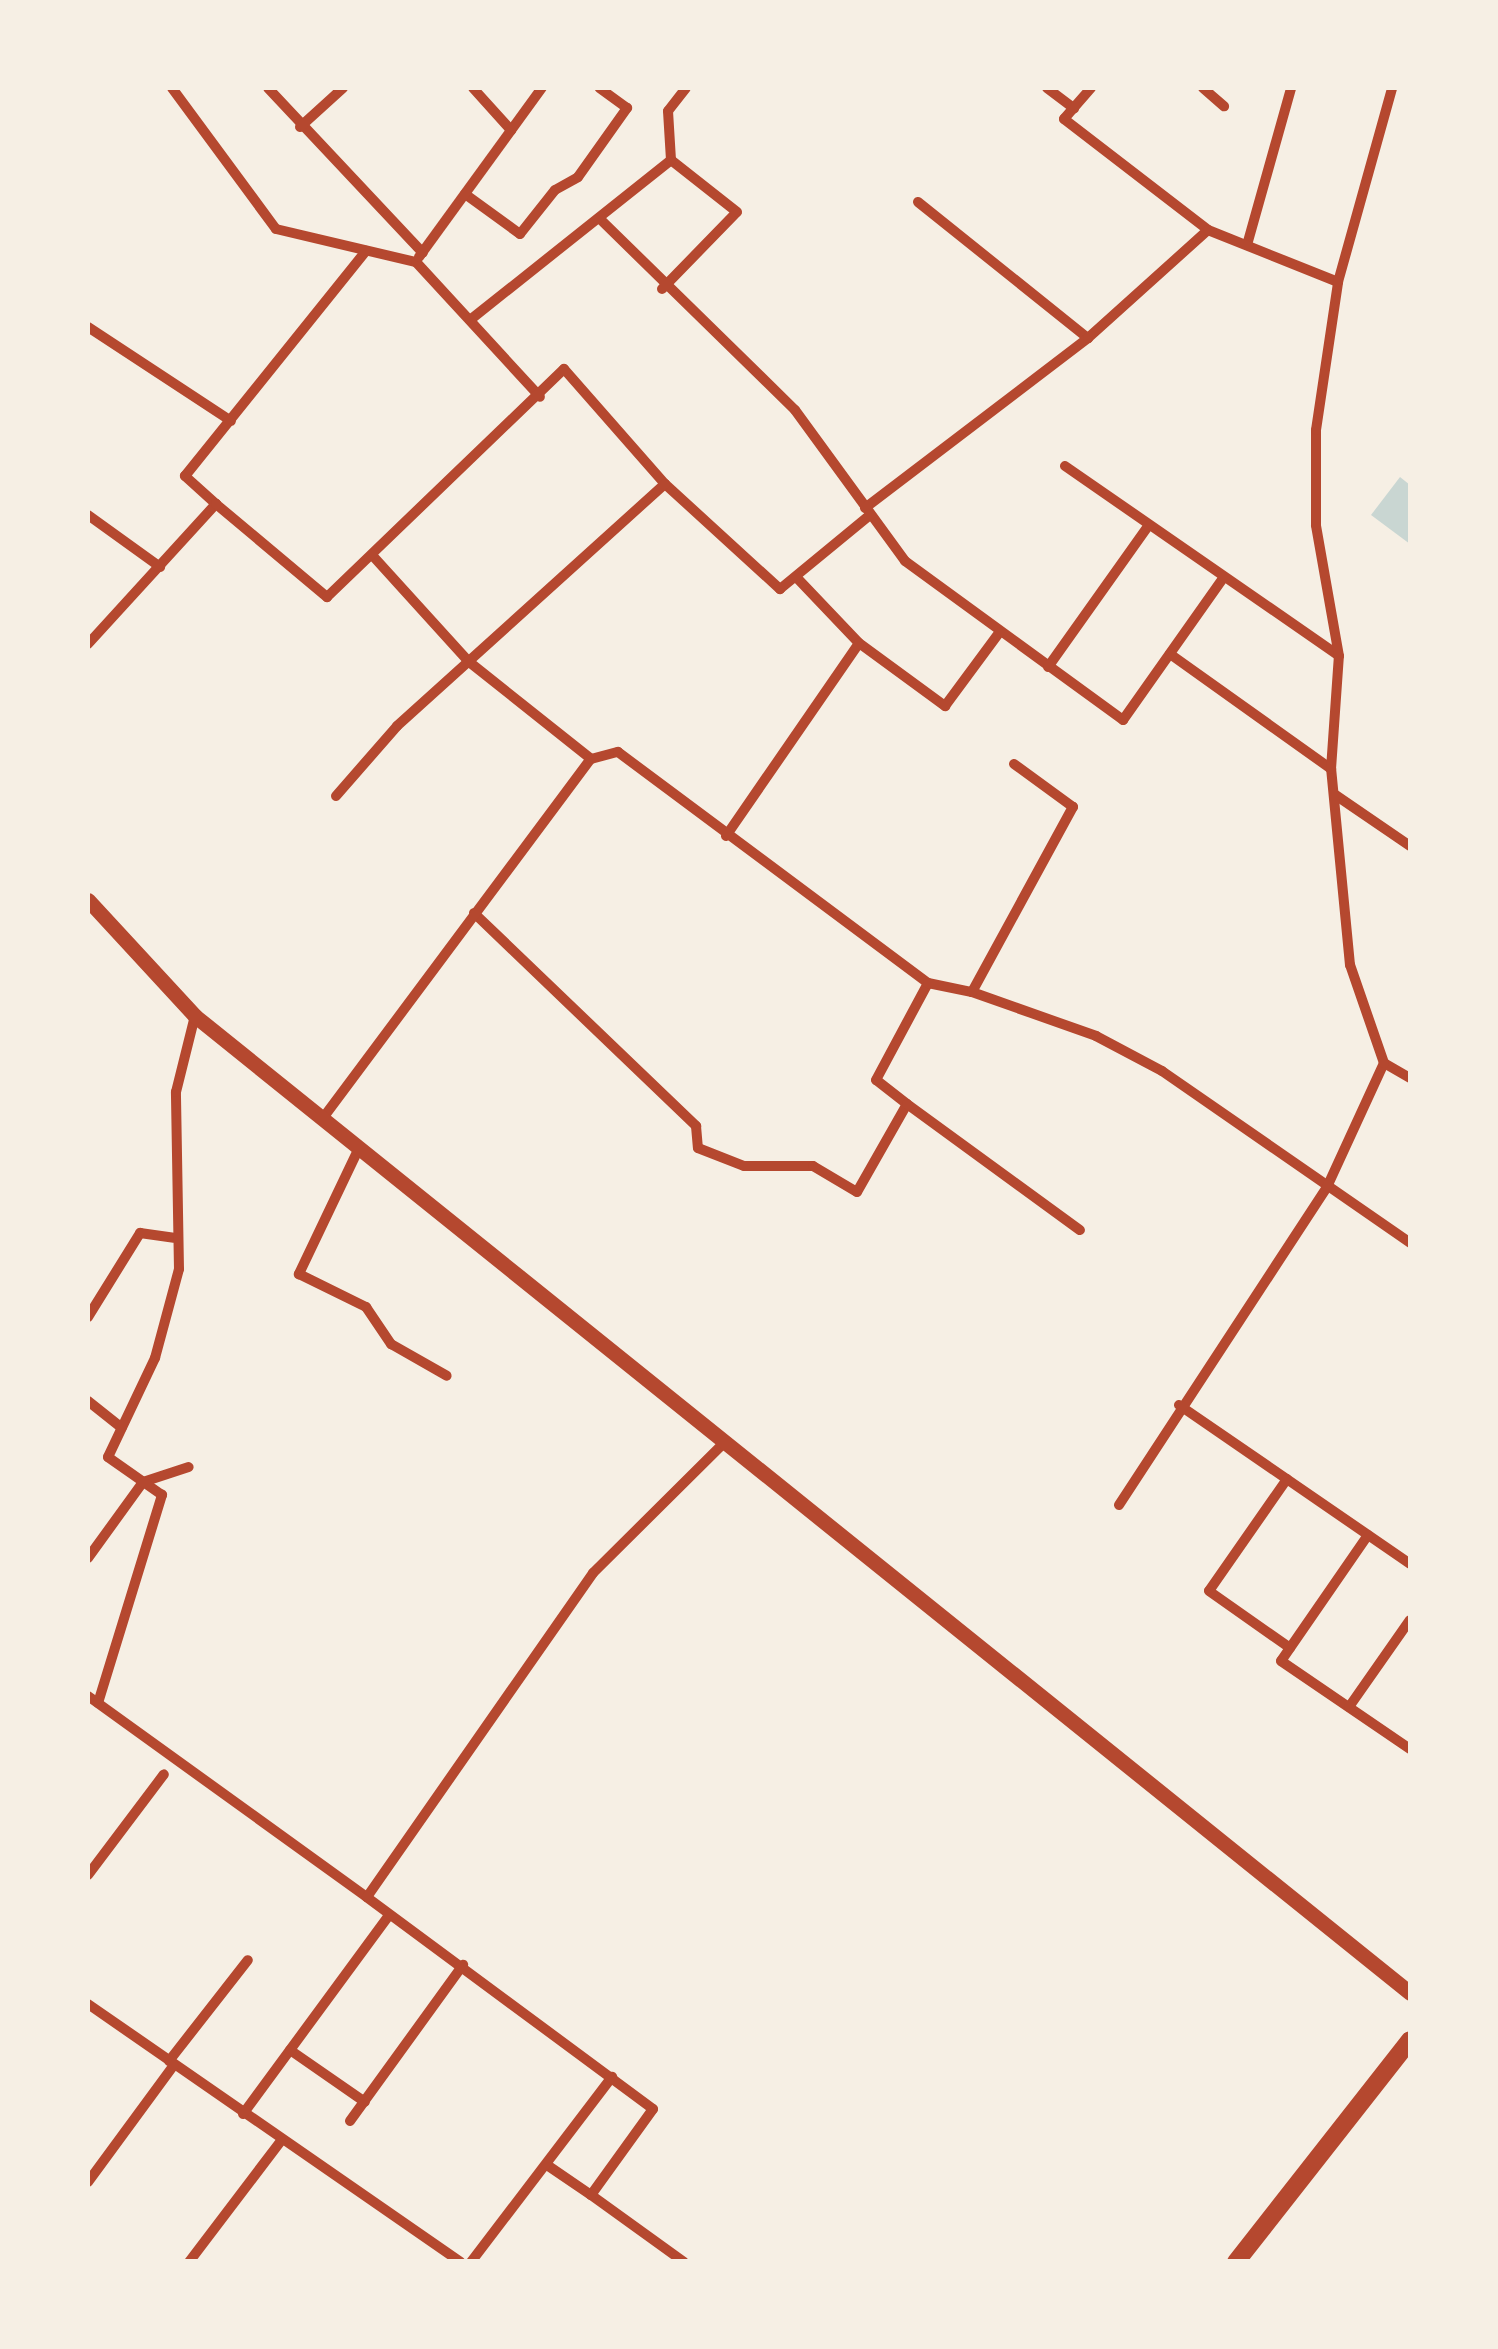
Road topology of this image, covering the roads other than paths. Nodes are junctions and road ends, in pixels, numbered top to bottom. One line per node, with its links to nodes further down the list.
1 (172, 88): 23 (street)
2 (268, 88): 15 (street)
3 (343, 88): 15 (street)
4 (472, 88): 16 (street)
5 (542, 88): 16 (street)
6 (598, 88): 18 (street)
7 (686, 88): 17 (street)
8 (1047, 88): 14 (street)
9 (1091, 88): 14 (street)
10 (1203, 88): 13 (street)
11 (1291, 88): 22 (street)
12 (1392, 88): 25 (street)
13 (1224, 106)
14 (1074, 108): 21 (street)
15 (300, 127): 24 (street)
16 (511, 130): 18 (street)
17 (670, 160): 20 (street); 26 (street)
18 (465, 194): 24 (street)
19 (918, 202): 29 (street)
20 (599, 218): 26 (street); 27 (street)
21 (1208, 230): 22 (street); 29 (street)
22 (1247, 245): 25 (street)
23 (366, 252): 24 (street); 31 (street)
24 (419, 257): 27 (street)
25 (1338, 282): 46 (street)
26 (662, 289): 35 (street)
27 (470, 320): 30 (street)
28 (88, 327): 31 (street)
29 (1088, 338): 35 (street)
30 (540, 397): 33 (street); 38 (street)
31 (231, 421): 34 (street)
32 (1066, 466): 37 (street)
33 (665, 484): 41 (street); 47 (street)
34 (216, 504): 38 (street); 39 (street)
35 (867, 512): 41 (street); 42 (street)
36 (88, 515): 39 (street)
37 (1148, 525): 40 (street); 48 (street)
38 (372, 555): 47 (street)
39 (160, 566): 44 (street)
40 (1222, 578): 45 (street); 46 (street)
41 (798, 579): 43 (street)
42 (999, 633): 43 (street); 48 (street)
43 (859, 642): 54 (street)
44 (88, 644)
45 (1170, 654): 48 (street); 51 (street)
46 (1339, 656): 51 (street)
47 (468, 661): 49 (street); 53 (street)
48 (1048, 667)
49 (591, 759): 54 (street); 57 (street)
50 (1014, 764): 59 (street)
51 (1331, 768): 52 (street)
52 (1334, 794): 55 (street); 61 (street)
53 (336, 796)
54 (726, 836): 58 (street)
55 (1410, 846)
56 (88, 900): 60 (street)
57 (474, 913): 63 (street); 64 (street)
58 (928, 983): 59 (street); 63 (street)
59 (972, 992): 66 (street)
60 (195, 1016): 64 (street); 68 (street)
61 (1384, 1063): 62 (street); 66 (street)
62 (1410, 1078)
63 (907, 1104): 67 (street)
64 (323, 1118): 65 (street)
65 (359, 1148): 71 (street); 75 (street)
66 (1327, 1187): 69 (street); 73 (street)
67 (1080, 1230)
68 (174, 1238): 70 (street); 74 (street)
69 (1410, 1243)
70 (88, 1317)
71 (448, 1376)
72 (88, 1401): 74 (street)
73 (1180, 1404): 77 (street); 79 (street)
74 (122, 1428): 78 (street)
75 (724, 1443): 90 (street); 94 (street)
76 (189, 1466): 78 (street)
77 (1287, 1479): 80 (street); 84 (street)
78 (143, 1482): 81 (street); 85 (street)
79 (1119, 1505)
80 (1368, 1535): 82 (street); 84 (street)
81 (88, 1558)
82 (1410, 1564)
83 (1410, 1620): 86 (street)
84 (1290, 1648): 86 (street)
85 (93, 1699): 90 (street)
86 (1348, 1707): 87 (street)
87 (1410, 1749)
88 (164, 1774): 89 (street)
89 (88, 1875)
90 (367, 1897): 91 (street)
91 (389, 1915): 93 (street); 97 (street)
92 (248, 1960): 98 (street)
93 (463, 1965): 99 (street); 100 (street)
94 (1410, 1993)
95 (88, 2005): 98 (street)
96 (1410, 2040): 111 (main road)
97 (290, 2050): 100 (street); 101 (street)
98 (172, 2063): 101 (street); 105 (street)
99 (612, 2077): 104 (street); 106 (street)
100 (365, 2102): 102 (street)
101 (243, 2114): 103 (street)
102 (350, 2121)
103 (281, 2141): 107 (street); 108 (street)
104 (547, 2165): 106 (street); 109 (street)
105 (88, 2182)
106 (592, 2195): 110 (street)
107 (189, 2262)
108 (460, 2262)
109 (472, 2262)
110 (684, 2262)
111 (1236, 2262)

